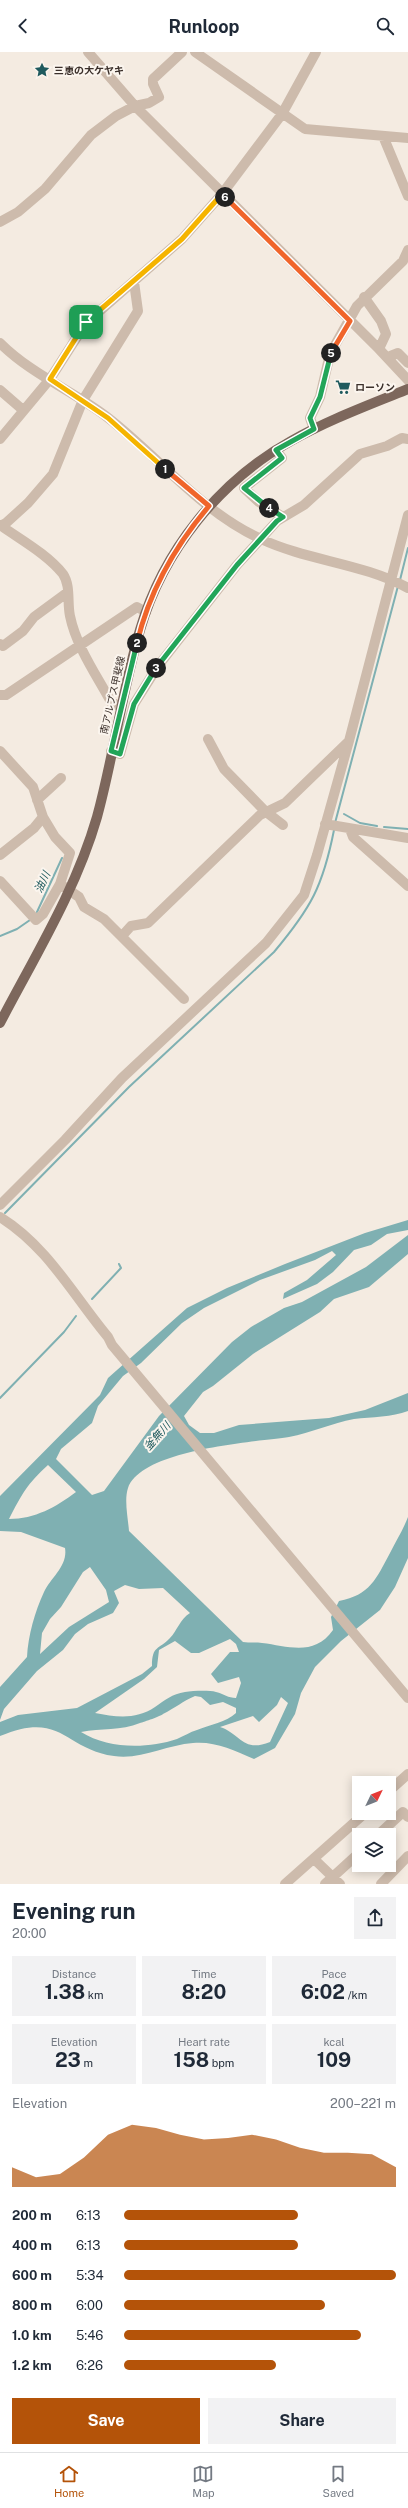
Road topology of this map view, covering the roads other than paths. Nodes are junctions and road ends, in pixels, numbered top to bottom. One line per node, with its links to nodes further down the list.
1 (88, 52): 5 (street)
2 (182, 52): 5 (street)
3 (195, 52): 6 (street)
4 (316, 52): 6 (street)
5 (135, 106): 9 (street); 11 (street)
6 (282, 114): 7 (street); 9 (street)
7 (383, 136): 8 (street); 10 (street)
8 (408, 138)
9 (222, 194): 13 (street); 15 (street)
10 (408, 196)
11 (0, 222)
12 (408, 250): 14 (street)
13 (134, 282): 20 (street); 24 (street)
14 (364, 297): 15 (street); 17 (street)
15 (350, 321): 17 (street); 26 (street)
16 (0, 343): 20 (street)
17 (379, 348): 18 (street)
18 (388, 357): 19 (street); 21 (street)
19 (408, 363)
20 (50, 379): 24 (street); 25 (street)
21 (408, 380)
22 (408, 389): 26 (main road, 南アルプス甲斐線)
23 (0, 390): 25 (street)
24 (83, 400): 30 (street); 33 (street)
25 (23, 410): 27 (street)
26 (314, 429): 29 (main road, 南アルプス甲斐線)
27 (0, 439)
28 (408, 439): 32 (street)
29 (276, 450): 30 (main road, 南アルプス甲斐線); 32 (street)
30 (209, 506): 34 (street); 38 (main road, 南アルプス甲斐線)
31 (408, 515): 35 (street)
32 (283, 517): 34 (street)
33 (0, 525): 37 (street)
34 (260, 539): 35 (street); 46 (street)
35 (392, 579): 36 (street); 44 (street)
36 (408, 588)
37 (68, 592): 39 (street); 40 (street)
38 (146, 612): 40 (street); 42 (main road, 南アルプス甲斐線)
39 (0, 644)
40 (81, 644): 41 (street); 42 (street)
41 (0, 695)
42 (121, 707): 46 (main road, 南アルプス甲斐線)
43 (208, 739): 49 (street)
44 (349, 741): 49 (street); 51 (street)
45 (0, 751): 48 (street)
46 (111, 751): 59 (main road, 南アルプス甲斐線)
47 (61, 778): 48 (street)
48 (37, 800): 50 (street)
49 (265, 811): 52 (street); 60 (street)
50 (43, 817): 55 (street); 57 (street)
51 (325, 824): 53 (street); 63 (street)
52 (284, 825)
53 (350, 829): 54 (street); 58 (street)
54 (408, 838)
55 (0, 855)
56 (0, 881): 57 (street)
57 (60, 884): 59 (street)
58 (408, 886)
59 (69, 890): 60 (street); 62 (main road, 南アルプス甲斐線)
60 (122, 936): 61 (street)
61 (184, 1000)
62 (0, 1023)
63 (0, 1205)
64 (0, 1217): 65 (street)
65 (408, 1698)
66 (408, 1774): 67 (street)
67 (396, 1785)
68 (408, 1817): 70 (street)
69 (357, 1820): 72 (street)
70 (386, 1828)
71 (408, 1856): 76 (street)
72 (314, 1859): 74 (street); 75 (street)
73 (352, 1861): 74 (street)
74 (333, 1882)
75 (285, 1884)
76 (381, 1884)

